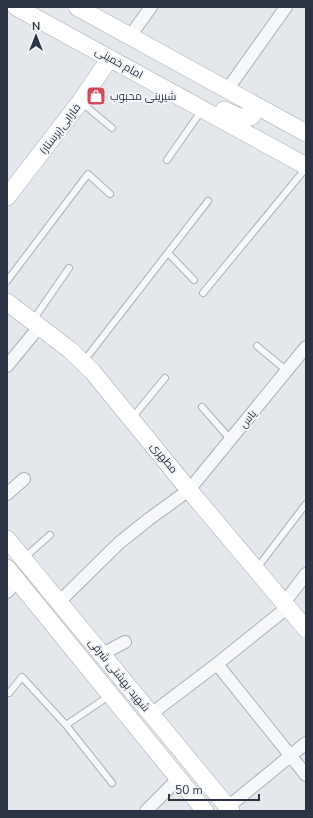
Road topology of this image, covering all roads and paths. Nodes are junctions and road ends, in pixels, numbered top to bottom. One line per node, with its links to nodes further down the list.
1 (16, 7): 6 (street, امام خمینی)
2 (77, 7): 5 (street)
3 (151, 7): 5 (street)
4 (286, 7): 8 (street)
5 (130, 36): 8 (street)
6 (110, 58): 7 (street, امام خمینی); 9 (street, (پرستار)فارابی)
7 (168, 90): 10 (street); 11 (street, امام خمینی)
8 (227, 90): 10 (street)
9 (80, 102): 12 (lane); 17 (street, (پرستار)فارابی)
10 (250, 103): 13 (street)
11 (203, 109): 14 (lane); 15 (street, امام خمینی)
12 (112, 128)
13 (306, 134)
14 (167, 160)
15 (306, 167): 23 (lane)
16 (110, 194): 22 (lane)
17 (8, 195)
18 (208, 201): 19 (lane)
19 (168, 252): 21 (lane); 28 (lane)
20 (69, 268): 25 (lane)
21 (194, 280)
22 (7, 281)
23 (203, 293)
24 (7, 302): 25 (street, مطهری)
25 (35, 324): 28 (street, مطهری); 29 (street)
26 (257, 346): 30 (lane)
27 (304, 353): 30 (street, یاس)
28 (83, 362): 33 (street, مطهری)
29 (7, 366)
30 (287, 371): 34 (street, یاس)
31 (165, 378): 33 (lane)
32 (202, 407): 34 (lane)
33 (132, 419): 36 (street, مطهری)
34 (231, 440): 36 (street, یاس)
35 (24, 479): 37 (street)
36 (189, 490): 42 (street, مطهری); 45 (street, یاس)
37 (7, 494)
38 (306, 504): 42 (lane)
39 (50, 535): 41 (lane)
40 (7, 539): 41 (street, شهید بهشتی شرقی)
41 (23, 559): 45 (street, شهید بهشتی شرقی)
42 (256, 569): 46 (street, مطهری)
43 (306, 574): 46 (street)
44 (10, 580): 52 (street, شهید بهشتی شرقی)
45 (59, 602): 49 (street, شهید بهشتی شرقی)
46 (286, 605): 47 (street, مطهری); 50 (street)
47 (306, 629)
48 (125, 642): 49 (street)
49 (102, 654): 53 (street, شهید بهشتی شرقی)
50 (217, 664): 53 (street); 56 (street)
51 (7, 692): 54 (lane)
52 (110, 695): 54 (lane); 58 (street, شهید بهشتی شرقی)
53 (151, 714): 60 (street, شهید بهشتی شرقی)
54 (66, 725): 59 (lane)
55 (306, 743): 56 (street)
56 (291, 756): 57 (street); 60 (street)
57 (306, 775)
58 (178, 779): 61 (street); 62 (street, شهید بهشتی شرقی)
59 (112, 783)
60 (229, 809)
61 (146, 811)
62 (204, 811)

